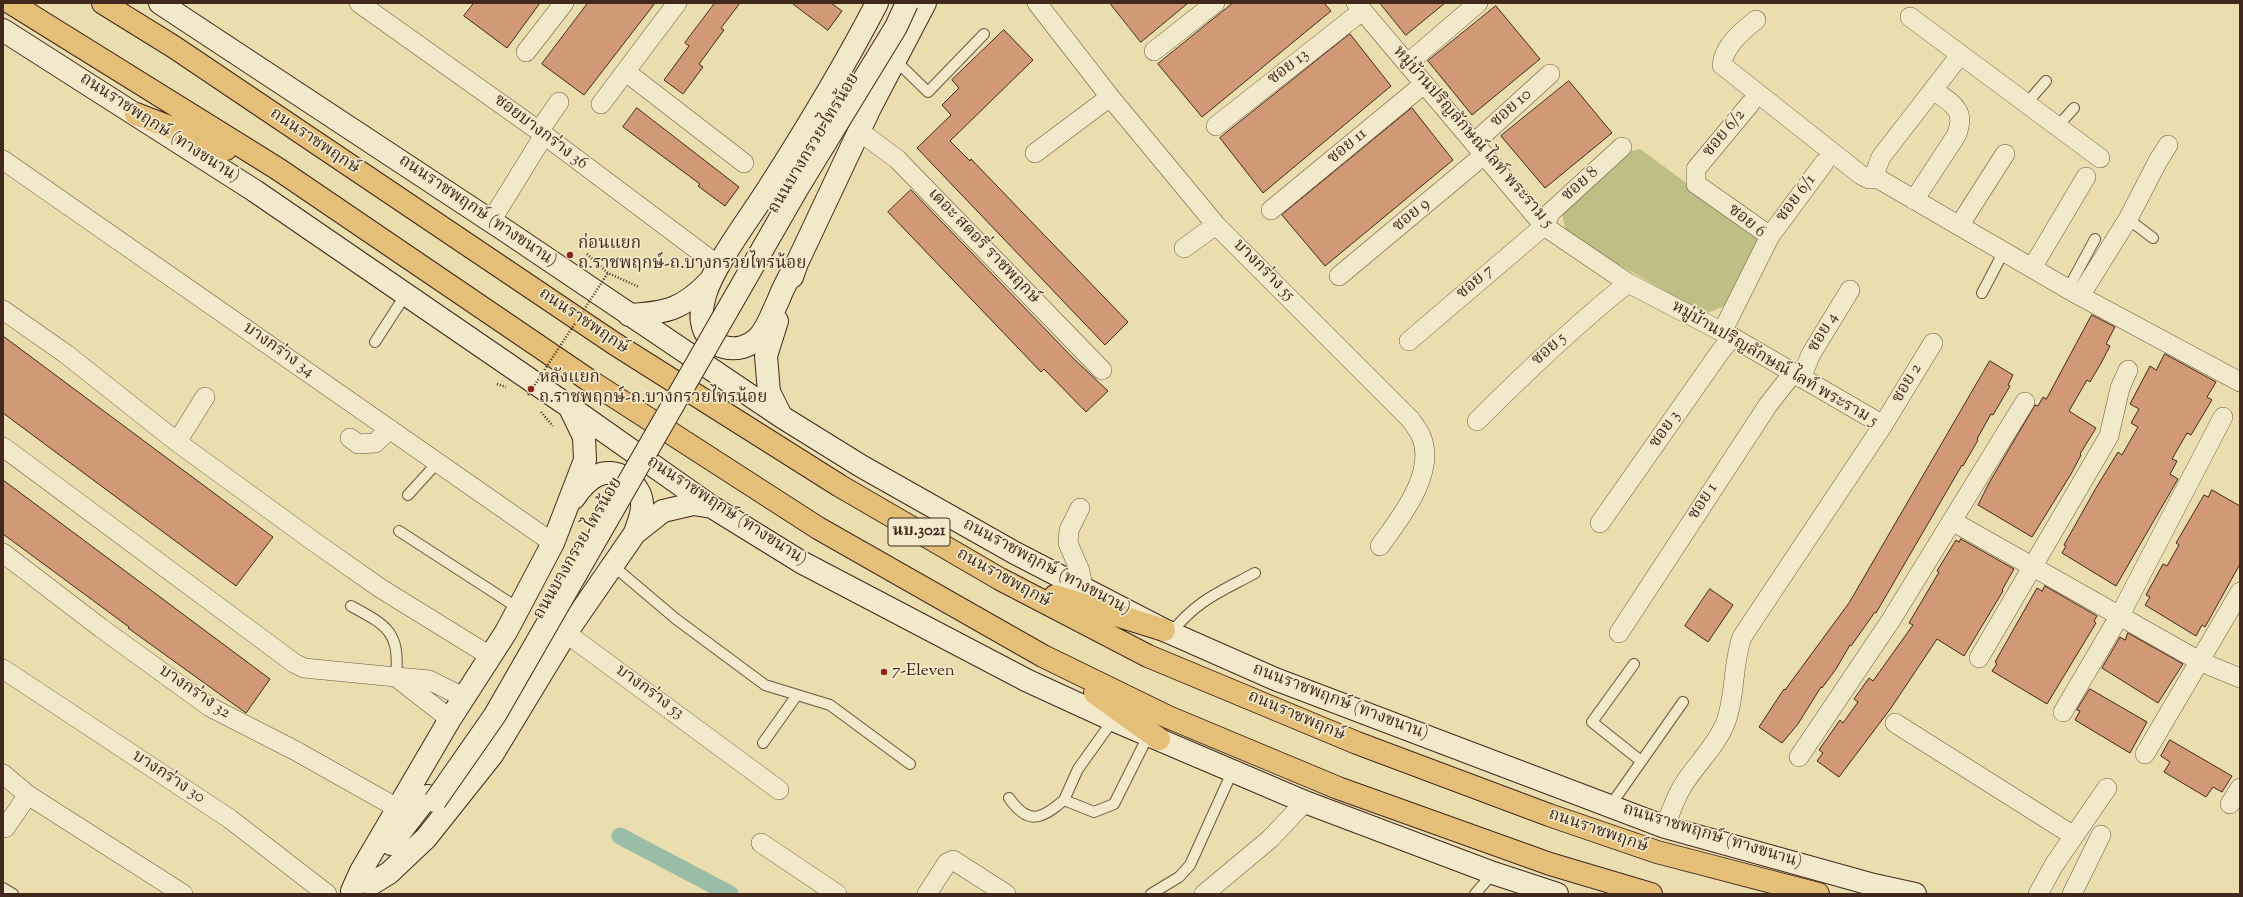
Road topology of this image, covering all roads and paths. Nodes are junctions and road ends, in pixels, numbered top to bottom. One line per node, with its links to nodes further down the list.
1 (11, 3): 50 (main road, นบ.3021)
2 (103, 3): 114 (main road, ถนนราชพฤกษ์ / นบ.3021)
3 (160, 3): 56 (main road, ถนนราชพฤกษ์ (ทางขนาน) / นบ.3021)
4 (359, 3): 39 (street, ซอยบางกร่าง 36)
5 (564, 3): 20 (street)
6 (678, 3): 24 (street)
7 (877, 3): 69 (main road)
8 (898, 3): 150 (main road, ถนนบางกรวย-ไทรน้อย)
9 (907, 3): 150 (main road, ถนนบางกรวย-ไทรน้อย, bridge)
10 (924, 3): 22 (main road)
11 (1037, 3): 29 (street, บางกร่าง 55)
12 (1215, 3): 19 (street)
13 (1478, 3): 23 (street)
14 (1359, 7): 23 (street, หมู่บ้านปริญลักษณ์ ไลท์ พระราม 5); 36 (street, ซอย 13)
15 (1910, 17): 21 (street)
16 (1756, 20): 52 (street)
17 (3, 30): 35 (main road, ถนนราชพฤกษ์ (ทางขนาน))
18 (984, 34): 22 (lane)
19 (1154, 51)
20 (526, 52)
21 (1960, 55): 28 (street); 33 (street)
22 (896, 61): 38 (main road)
23 (1407, 64): 27 (street, หมู่บ้านปริญลักษณ์ ไลท์ พระราม 5)
24 (626, 72): 31 (street); 47 (street)
25 (1550, 74): 42 (street, ซอย 10)
26 (2046, 81): 33 (lane)
27 (1424, 84): 42 (street, หมู่บ้านปริญลักษณ์ ไลท์ พระราม 5); 54 (street, ซอย 11)
28 (1933, 90): 52 (street); 53 (street)
29 (1110, 97): 43 (street); 57 (street, บางกร่าง 55)
30 (559, 102): 39 (street)
31 (601, 104)
32 (1750, 104): 49 (street, ซอย 6/2)
33 (2026, 104): 37 (street)
34 (2074, 108): 37 (lane)
35 (136, 114): 50 (main road); 75 (main road, ถนนราชพฤกษ์ (ทางขนาน))
36 (1216, 126)
37 (2057, 127): 45 (street)
38 (859, 131): 66 (main road); 83 (street, เดอะ สตอรี่ ราชพฤกษ์)
39 (542, 133): 56 (street); 69 (street, ซอยบางกร่าง 36)
40 (2168, 145): 55 (street)
41 (1622, 147): 58 (street, ซอย 8)
42 (1479, 149): 58 (street, หมู่บ้านปริญลักษณ์ ไลท์ พระราม 5); 70 (street, ซอย 9)
43 (1035, 152)
44 (2005, 154): 59 (street)
45 (2100, 158)
46 (3, 160): 95 (street, บางกร่าง 34)
47 (744, 163)
48 (1824, 163): 60 (street, ซอย 6/1)
49 (1699, 165): 60 (street, ซอย 6)
50 (278, 169): 124 (main road, นบ.3021)
51 (2086, 177): 67 (street)
52 (1878, 178): 53 (street)
53 (1914, 200): 59 (street)
54 (1271, 210)
55 (2128, 219): 61 (lane); 74 (street)
56 (491, 221): 78 (main road, ถนนราชพฤกษ์ (ทางขนาน) / นบ.3021)
57 (1216, 226): 63 (street); 109 (street, บางกร่าง 55)
58 (1544, 226): 71 (street, หมู่บ้านปริญลักษณ์ ไลท์ พระราม 5); 80 (street, ซอย 7)
59 (1959, 226): 64 (street)
60 (1770, 236): 79 (street, ซอย 6)
61 (2153, 238)
62 (2095, 239): 74 (lane)
63 (1184, 248)
64 (2004, 251): 67 (street); 76 (lane)
65 (587, 254): 68 (path)
66 (797, 263): 69 (main road); 91 (main road)
67 (2032, 268): 74 (street)
68 (608, 273): 72 (path); 87 (path, bridge)
69 (715, 273): 78 (main road)
70 (1339, 276)
71 (1628, 284): 79 (street, หมู่บ้านปริญลักษณ์ ไลท์ พระราม 5); 93 (street, ซอย 5)
72 (639, 287)
73 (1850, 290): 85 (street, ซอย 4)
74 (2074, 293): 86 (street)
75 (406, 294): 81 (lane); 90 (main road, ถนนราชพฤกษ์ (ทางขนาน))
76 (1982, 294)
77 (3, 310): 97 (street)
78 (630, 315): 91 (main road, ถนนราชพฤกษ์ (ทางขนาน) / นบ.3021)
79 (1727, 335): 85 (street, หมู่บ้านปริญลักษณ์ ไลท์ พระราม 5); 105 (street, ซอย 3)
80 (1409, 341)
81 (375, 342)
82 (1933, 343): 94 (street, ซอย 2)
83 (1102, 370)
84 (2128, 370): 112 (street)
85 (1797, 375): 94 (street, หมู่บ้านปริญลักษณ์ ไลท์ พระราม 5); 122 (street, ซอย 1)
86 (2240, 382)
87 (528, 395)
88 (205, 397): 97 (street)
89 (2025, 402): 104 (street)
90 (567, 404): 101 (main road, ถนนราชพฤกษ์ (ทางขนาน)); 103 (main road)
91 (782, 417): 115 (main road, ถนนราชพฤกษ์ (ทางขนาน) / นบ.3021)
92 (2224, 417): 119 (street)
93 (1477, 421)
94 (1884, 425): 157 (street, หมู่บ้านปริญลักษณ์ ไลท์ พระราม 5)
95 (390, 429): 96 (street); 99 (street, บางกร่าง 34)
96 (350, 438)
97 (178, 442): 123 (street)
98 (3, 447): 129 (street)
99 (438, 463): 100 (lane); 108 (street, บางกร่าง 34)
100 (408, 495)
101 (712, 507): 107 (main road); 136 (main road, ถนนราชพฤกษ์ (ทางขนาน))
102 (1080, 508): 115 (street)
103 (567, 509): 107 (main road); 108 (main road)
104 (1952, 521): 112 (street); 141 (street)
105 (1600, 523)
106 (398, 531): 118 (lane)
107 (635, 533): 111 (main road)
108 (553, 543): 118 (main road)
109 (1380, 546)
110 (3, 553): 156 (street, บางกร่าง 32)
111 (611, 564): 121 (main road); 131 (lane)
112 (2033, 567): 119 (street); 125 (street)
113 (1256, 573): 120 (lane)
114 (1000, 579): 120 (main road); 177 (main road, ถนนราชพฤกษ์ / นบ.3021)
115 (1083, 588): 120 (main road, ถนนราชพฤกษ์ (ทางขนาน) / นบ.3021)
116 (2240, 592): 126 (street)
117 (351, 606): 129 (lane)
118 (518, 608): 123 (main road)
119 (2120, 615): 126 (street); 134 (street)
120 (1168, 631): 155 (main road, ถนนราชพฤกษ์ (ทางขนาน) / นบ.3021)
121 (566, 633): 148 (street, บางกร่าง 53); 165 (main road)
122 (1619, 633)
123 (490, 656): 132 (main road)
124 (1043, 656): 138 (main road); 176 (main road, นบ.3021)
125 (1979, 658)
126 (2200, 662): 130 (street); 140 (street)
127 (1634, 664): 142 (lane)
128 (3, 669): 168 (street, บางกร่าง 30)
129 (396, 677): 132 (street); 135 (street)
130 (2240, 678)
131 (797, 695): 139 (lane); 143 (lane)
132 (463, 697): 135 (main road)
133 (1683, 702): 142 (lane)
134 (2063, 712)
135 (450, 718): 156 (main road)
136 (1113, 720): 138 (main road, ถนนราชพฤกษ์ (ทางขนาน)); 152 (lane)
137 (1895, 723): 160 (street)
138 (1154, 736): 144 (main road, ถนนราชพฤกษ์ (ทางขนาน)); 152 (lane)
139 (763, 743)
140 (2145, 754)
141 (1799, 757)
142 (1641, 761): 155 (lane)
143 (910, 764)
144 (1233, 770): 153 (main road, ถนนราชพฤกษ์ (ทางขนาน)); 172 (lane)
145 (3, 774): 149 (street)
146 (2107, 788): 160 (street)
147 (2240, 788): 154 (street)
148 (779, 790)
149 (28, 795): 158 (street); 167 (street)
150 (432, 798): 165 (main road, ถนนบางกรวย-ไทรน้อย)
151 (1009, 798): 152 (lane)
152 (1064, 800)
153 (1306, 802): 162 (main road, ถนนราชพฤกษ์ (ทางขนาน)); 173 (street)
154 (2230, 804)
155 (1610, 806): 157 (main road, ถนนราชพฤกษ์ (ทางขนาน) / นบ.3021)
156 (399, 809): 165 (main road)
157 (1665, 826): 178 (main road, ถนนราชพฤกษ์ (ทางขนาน) / นบ.3021)
158 (5, 828)
159 (2101, 835): 180 (street)
160 (2074, 836): 179 (street)
161 (760, 843): 169 (street)
162 (1493, 872): 164 (main road, ถนนราชพฤกษ์ (ทางขนาน)); 174 (lane)
163 (3, 888): 166 (lane)
164 (1523, 889): 175 (main road, ถนนราชพฤกษ์ (ทางขนาน))
165 (359, 891)
166 (13, 894)
167 (183, 894)
168 (327, 894)
169 (837, 894)
170 (927, 894): 171 (street)
171 (1006, 894)
172 (1151, 894)
173 (1204, 894)
174 (1475, 894)
175 (1557, 894)
176 (1651, 894)
177 (1818, 894)
178 (1916, 894)
179 (2038, 894)
180 (2072, 894)

